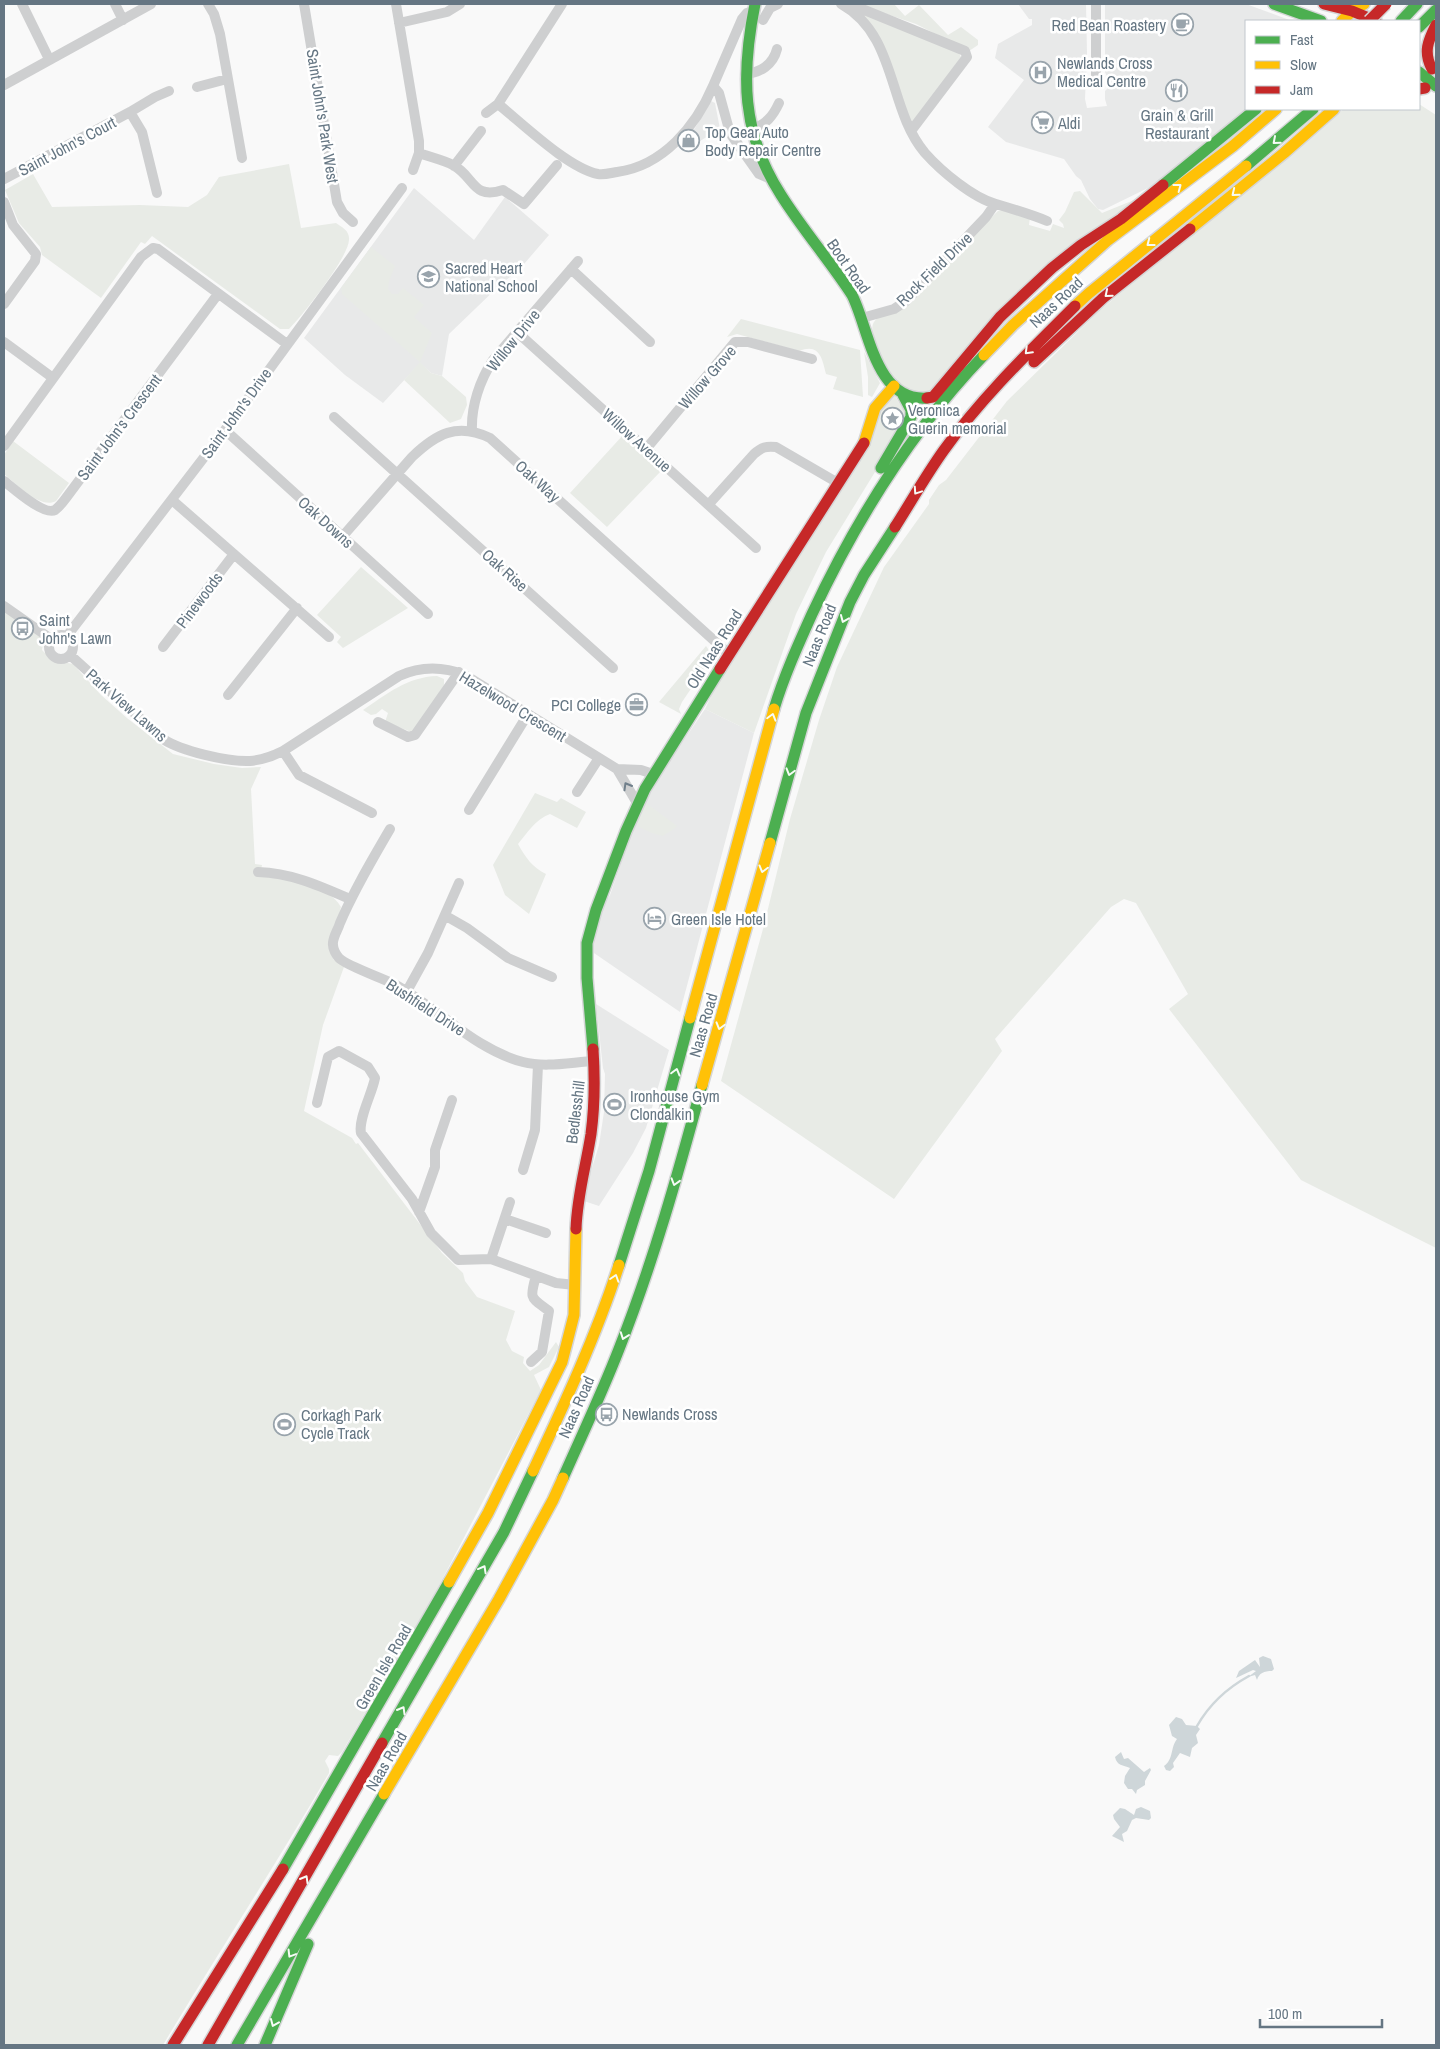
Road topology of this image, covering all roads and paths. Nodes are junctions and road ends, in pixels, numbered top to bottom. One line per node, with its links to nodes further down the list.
1 (22, 4): 29 (street)
2 (115, 4): 20 (street)
3 (150, 4): 20 (street)
4 (208, 4): 33 (street)
5 (304, 4): 65 (street, Saint John's Park West)
6 (396, 4): 24 (street)
7 (460, 4): 24 (street)
8 (562, 4): 42 (street)
9 (778, 4): 21 (street)
10 (1096, 4): 34 (street)
11 (1274, 4): 22 (main road)
12 (1324, 4): 18 (main road)
13 (1386, 4): 18 (main road, bridge)
14 (1418, 4): 19 (main road)
15 (845, 6): 50 (street); 50 (street)
16 (754, 8): 31 (main road, Boot Road); 36 (street)
17 (1436, 10): 26 (main road)
18 (1362, 15): 23 (main road)
19 (1404, 19)
20 (123, 20): 29 (street)
21 (763, 20)
22 (1316, 20)
23 (1345, 20)
24 (399, 23): 52 (street)
25 (1436, 25): 30 (main road)
26 (1420, 26)
27 (777, 49): 31 (street)
28 (1420, 56): 30 (main road)
29 (49, 59): 35 (street)
30 (1434, 71)
31 (745, 74): 49 (main road, Boot Road)
32 (1420, 74): 38 (main road)
33 (228, 79): 37 (street); 53 (street)
34 (1096, 83)
35 (4, 84)
36 (713, 86): 42 (street); 58 (street)
37 (197, 87)
38 (1425, 87): 40 (main road)
39 (170, 91): 47 (street, Saint John's Court)
40 (1436, 97)
41 (779, 103): 49 (street)
42 (498, 104): 48 (street)
43 (1255, 110): 63 (main road)
44 (1275, 110): 82 (main road, Naas Road, one-way to 44)
45 (1312, 110): 85 (main road, Naas Road, one-way to 85)
46 (1333, 110): 85 (main road, one-way to 85)
47 (130, 112): 57 (street, Saint John's Court); 60 (street, Saint John's Court)
48 (486, 113)
49 (751, 129): 58 (main road, Boot Road)
50 (911, 131): 62 (street)
51 (481, 132): 55 (street)
52 (419, 153): 55 (street); 56 (street)
53 (242, 158)
54 (556, 165): 55 (street)
55 (454, 166)
56 (413, 170)
57 (4, 179)
58 (770, 179): 70 (main road, Boot Road)
59 (402, 188): 74 (street, Saint John's Drive)
60 (157, 193)
61 (4, 202): 69 (street)
62 (995, 204): 64 (street); 70 (street, Rock Field Drive)
63 (1121, 219): 78 (main road); 82 (main road)
64 (1047, 221)
65 (353, 222)
66 (578, 261): 67 (street, Willow Drive)
67 (571, 269): 71 (street, Willow Drive); 73 (street)
68 (218, 294): 74 (street); 76 (street); 87 (street, Saint John's Crescent)
69 (4, 304)
70 (862, 318): 77 (main road, Boot Road)
71 (518, 333): 81 (street, Willow Drive); 84 (street, Willow Avenue)
72 (4, 342): 76 (street)
73 (650, 342)
74 (287, 344): 80 (street, Saint John's Drive)
75 (812, 359): 84 (street, Willow Grove)
76 (53, 378): 83 (street)
77 (894, 386): 78 (main road, Boot Road); 88 (main road, Old Naas Road)
78 (903, 395): 94 (main road)
79 (334, 417): 86 (street, Oak Rise)
80 (225, 430): 89 (street, Saint John's Drive); 91 (street, Oak Downs)
81 (472, 430): 86 (street); 102 (street, Oak Way)
82 (916, 437): 94 (main road, Naas Road)
83 (4, 446)
84 (646, 449): 90 (street, Willow Avenue)
85 (944, 450): 138 (main road, Naas Road, one-way to 138)
86 (397, 474): 91 (street); 104 (street, Oak Rise)
87 (4, 481)
88 (838, 483): 90 (street); 102 (main road, Old Naas Road)
89 (172, 500): 93 (street); 98 (street, Saint John's Drive)
90 (709, 504): 92 (street, Willow Avenue)
91 (342, 537): 97 (street, Oak Downs)
92 (756, 548)
93 (234, 554): 96 (street); 101 (street, Pinewoods)
94 (836, 563): 139 (main road, Naas Road, one-way to 94)
95 (4, 606): 100 (street)
96 (297, 608): 99 (street); 106 (street)
97 (428, 614)
98 (67, 636): 100 (street); 103 (street)
99 (329, 637)
100 (51, 639): 103 (street)
101 (163, 647)
102 (729, 654): 112 (main road, Old Naas Road)
103 (70, 655): 109 (street, Park View Lawns)
104 (613, 668)
105 (458, 672): 107 (street, Hazelwood Crescent); 108 (street); 109 (street, Hazelwood Crescent)
106 (228, 695)
107 (528, 714): 110 (street, Hazelwood Crescent); 115 (street)
108 (378, 722)
109 (280, 753): 116 (street)
110 (599, 758): 111 (street, Hazelwood Crescent); 113 (street)
111 (617, 769): 112 (street); 114 (street, one-way to 111)
112 (653, 774): 114 (main road, Old Naas Road)
113 (577, 792)
114 (637, 803): 122 (main road, Old Naas Road)
115 (469, 810)
116 (372, 813)
117 (390, 829): 120 (street, Bushfield Drive)
118 (258, 872): 120 (street)
119 (459, 884): 121 (street)
120 (350, 899): 124 (street, Bushfield Drive)
121 (446, 916): 123 (street); 124 (street)
122 (587, 943): 125 (main road, Bedlesshill)
123 (552, 977)
124 (407, 991): 126 (street, Bushfield Drive)
125 (595, 1061): 126 (street, Bushfield Drive); 136 (main road, Bedlesshill)
126 (538, 1065): 129 (street)
127 (452, 1100): 131 (street)
128 (317, 1103): 131 (street)
129 (524, 1170)
130 (510, 1202): 132 (street)
131 (419, 1212): 134 (street)
132 (505, 1219): 133 (street); 134 (street)
133 (546, 1233)
134 (491, 1259): 135 (street)
135 (536, 1276): 136 (street); 137 (street)
136 (575, 1285): 140 (main road, Green Isle Road)
137 (531, 1362)
138 (334, 1882): 143 (main road, Naas Road, one-way to 143); 144 (main road, one-way to 144)
139 (281, 1921): 141 (main road); 142 (main road, Naas Road)
140 (173, 2045)
141 (198, 2045)
142 (208, 2045)
143 (237, 2045)
144 (265, 2045)

